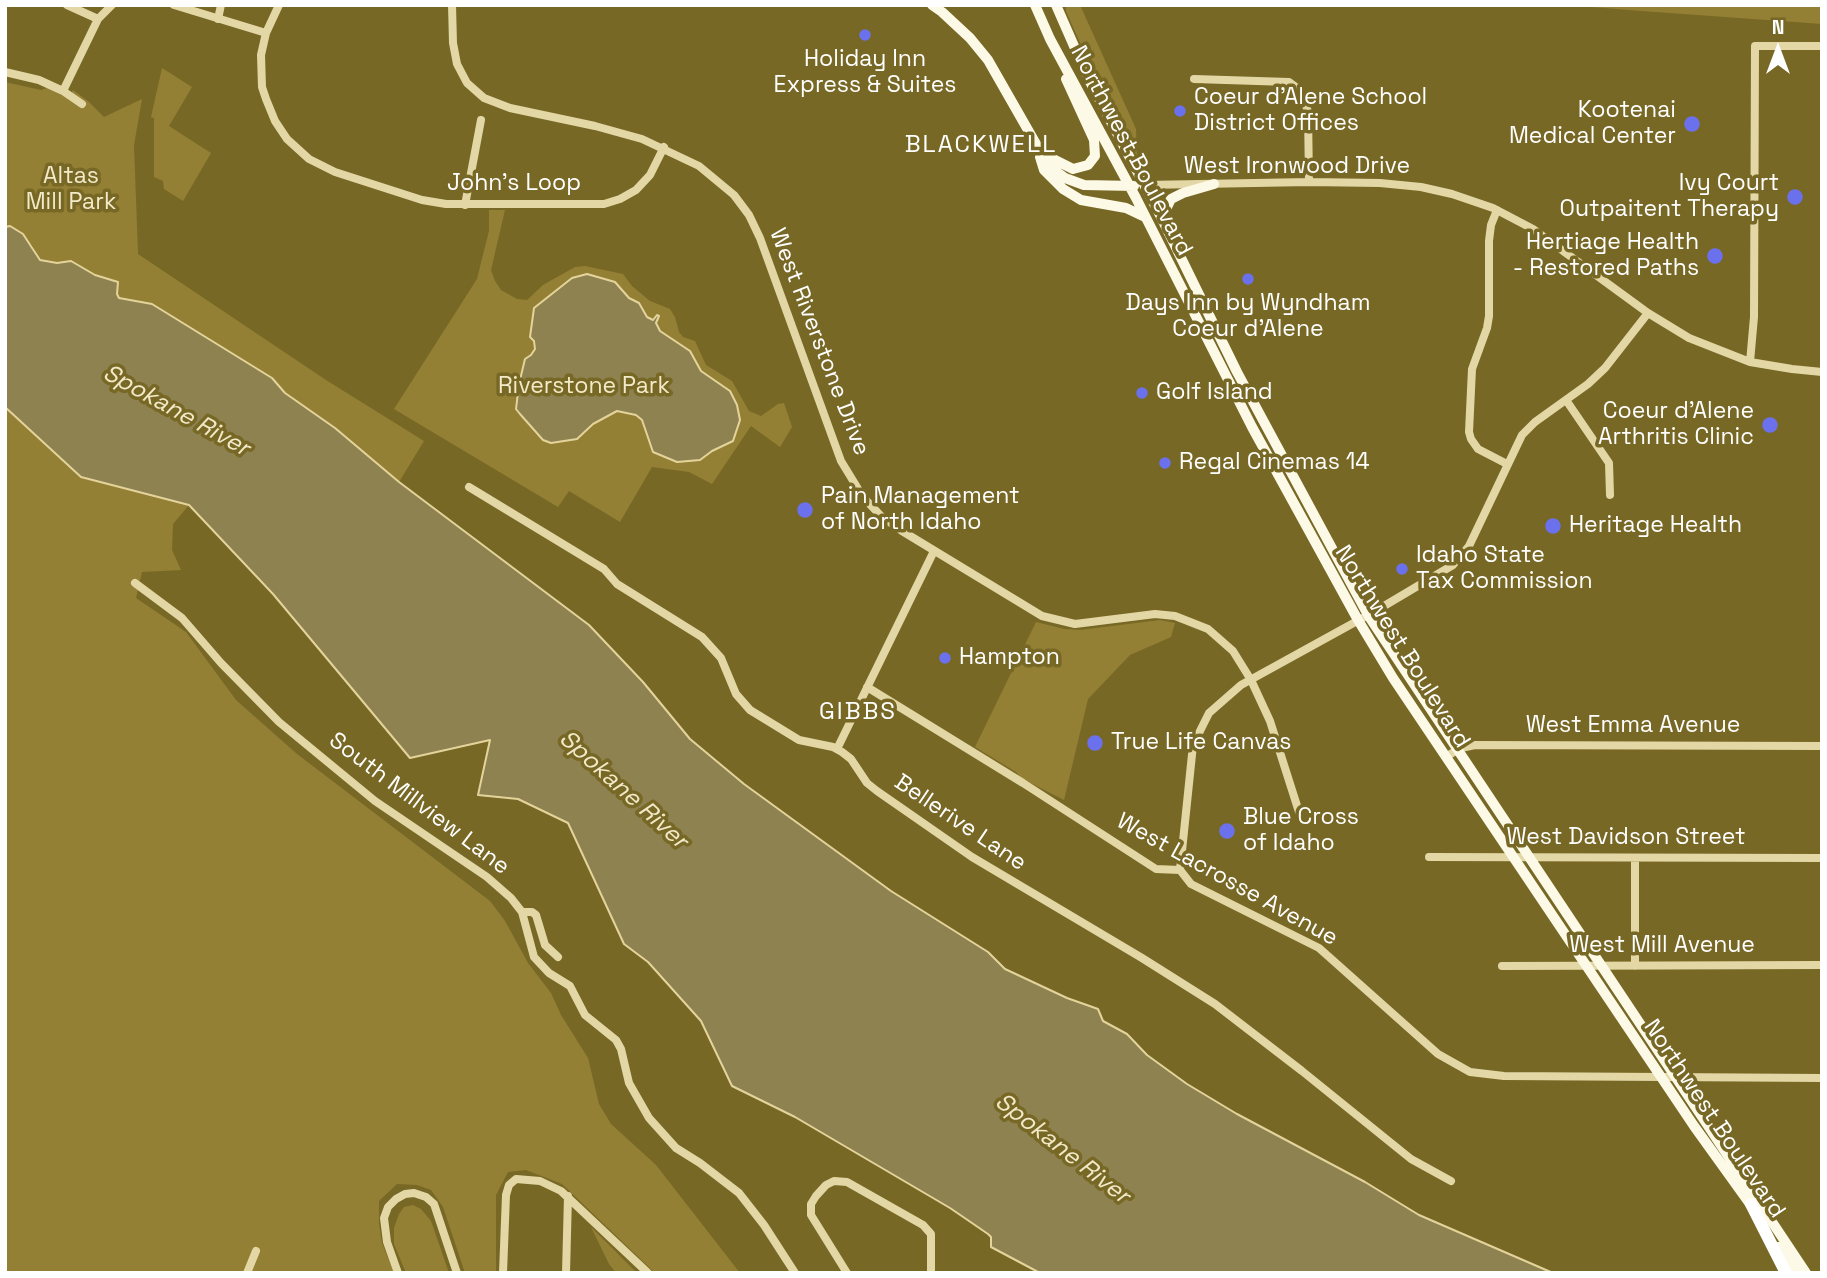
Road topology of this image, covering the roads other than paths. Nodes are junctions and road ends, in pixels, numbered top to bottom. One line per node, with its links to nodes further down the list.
1 (67, 5): 10 (street)
2 (112, 5): 10 (street)
3 (174, 5): 11 (street)
4 (222, 5): 11 (street)
5 (279, 5): 12 (street, John's Loop)
6 (452, 5): 21 (street, West Riverstone Drive)
7 (932, 5): 20 (main road)
8 (1035, 5): 13 (main road, Northwest Boulevard)
9 (1056, 5): 25 (main road, Northwest Boulevard)
10 (99, 19): 17 (street)
11 (218, 19): 12 (street)
12 (266, 33): 26 (street, John's Loop)
13 (1050, 39): 20 (main road); 24 (main road, Northwest Boulevard)
14 (1822, 46): 31 (street)
15 (5, 72): 17 (street)
16 (1194, 79): 22 (street)
17 (63, 91): 18 (street)
18 (82, 104)
19 (481, 120): 26 (street)
20 (1036, 144): 24 (main road); 28 (main road)
21 (664, 148): 26 (street, John's Loop); 37 (street, West Riverstone Drive)
22 (1309, 182): 23 (street, West Ironwood Drive); 27 (street, West Ironwood Drive)
23 (1214, 184): 25 (street, West Ironwood Drive); 29 (main road)
24 (1130, 186): 25 (main road); 28 (main road, Northwest Boulevard)
25 (1145, 186): 29 (main road, Northwest Boulevard)
26 (464, 205)
27 (1497, 211): 30 (street, West Ironwood Drive); 34 (street)
28 (1146, 218): 40 (main road, Northwest Boulevard)
29 (1166, 226): 39 (main road, Northwest Boulevard)
30 (1648, 313): 31 (street, West Ironwood Drive); 33 (street)
31 (1750, 362): 32 (street, West Ironwood Drive)
32 (1822, 372)
33 (1566, 400): 34 (street); 36 (street)
34 (1507, 464): 39 (street)
35 (469, 487): 44 (street)
36 (1610, 495)
37 (934, 551): 41 (street, West Riverstone Drive); 42 (street)
38 (135, 583): 53 (street, South Millview Lane)
39 (1368, 615): 40 (street); 45 (main road, Northwest Boulevard)
40 (1358, 620): 41 (street); 45 (main road, Northwest Boulevard)
41 (1251, 680): 46 (street, West Riverstone Drive); 52 (street)
42 (867, 687): 44 (street); 52 (street, West Lacrosse Avenue)
43 (1822, 746): 45 (street, West Emma Avenue)
44 (837, 749): 63 (street, Bellerive Lane)
45 (1452, 753): 48 (main road, Northwest Boulevard); 49 (main road, Northwest Boulevard)
46 (1299, 812)
47 (1430, 856): 48 (street, West Davidson Street)
48 (1515, 858): 49 (street, West Davidson Street); 57 (main road, Northwest Boulevard)
49 (1528, 858): 50 (street, West Davidson Street); 58 (main road, Northwest Boulevard)
50 (1635, 858): 51 (street, West Davidson Street); 59 (street)
51 (1822, 858)
52 (1180, 870): 60 (street, West Lacrosse Avenue)
53 (522, 912): 54 (street); 73 (street, South Millview Lane)
54 (558, 957)
55 (1822, 965): 59 (street, West Mill Avenue)
56 (1502, 966): 57 (street, West Mill Avenue)
57 (1587, 966): 58 (street, West Mill Avenue); 60 (main road, Northwest Boulevard)
58 (1601, 966): 59 (street, West Mill Avenue); 61 (main road, Northwest Boulevard)
59 (1634, 966)
60 (1662, 1076): 61 (street, West Lacrosse Avenue); 65 (main road, Northwest Boulevard)
61 (1675, 1076): 62 (street, West Lacrosse Avenue); 78 (main road, Northwest Boulevard)
62 (1822, 1077)
63 (1451, 1181)
64 (568, 1196): 70 (street); 71 (street); 72 (street)
65 (1751, 1204): 76 (highway); 77 (main road, Northwest Boulevard)
66 (256, 1251): 67 (street)
67 (247, 1273)
68 (398, 1273): 69 (street)
69 (457, 1273)
70 (503, 1273)
71 (566, 1273)
72 (648, 1273)
73 (795, 1273)
74 (847, 1273): 75 (street)
75 (932, 1273)
76 (1786, 1273)
77 (1796, 1273)
78 (1806, 1273)

